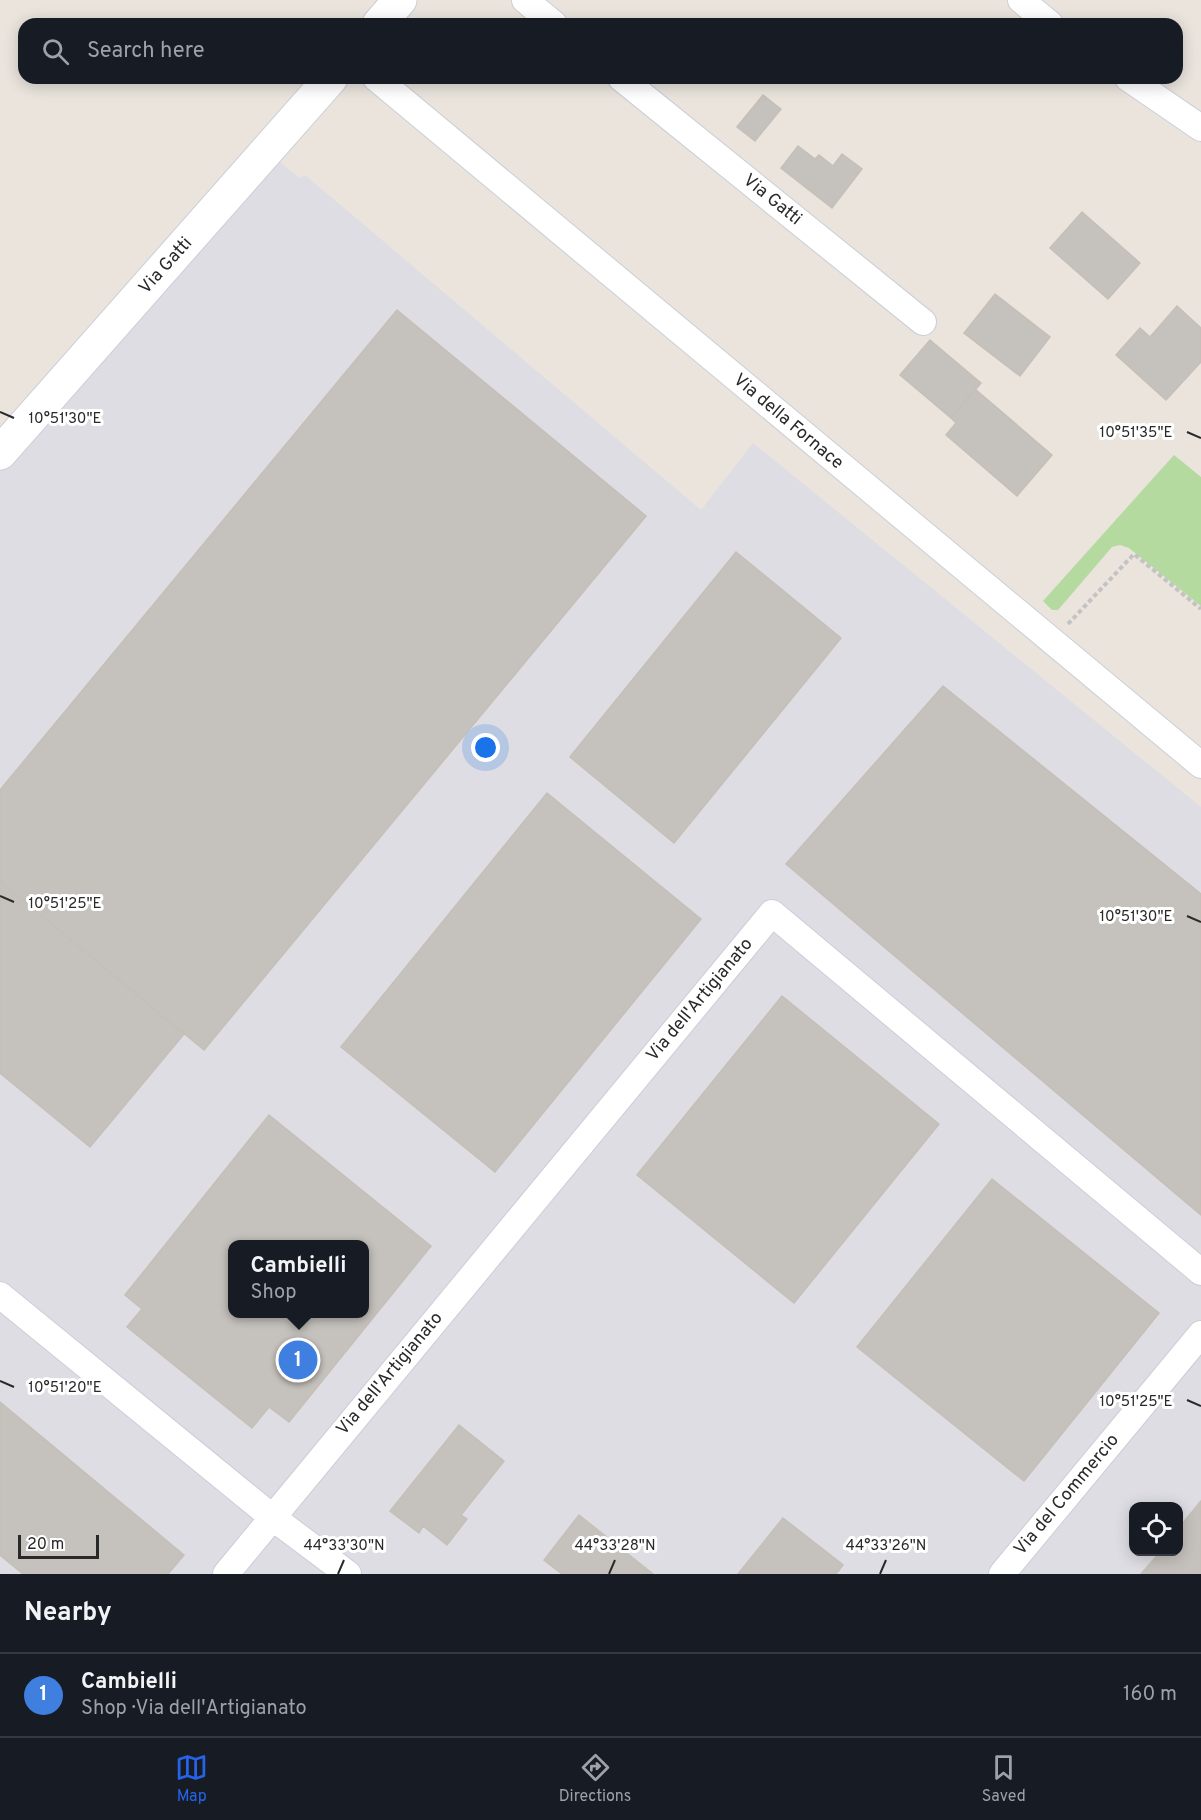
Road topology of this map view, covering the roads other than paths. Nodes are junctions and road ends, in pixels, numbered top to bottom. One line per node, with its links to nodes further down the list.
1 (400, 0): 4 (street)
2 (525, 0): 5 (street)
3 (1021, 0): 6 (street)
4 (384, 18)
5 (547, 18)
6 (1043, 18)
7 (326, 84): 13 (street, Via Gatti)
8 (383, 84): 14 (street, Via della Fornace)
9 (628, 84): 12 (street, Via Gatti)
10 (1137, 84): 11 (street)
11 (1201, 128)
12 (923, 322)
13 (0, 453)
14 (1201, 765)
15 (1201, 1272): 18 (street, Via dell'Artigianato)
16 (0, 1295): 18 (street)
17 (1201, 1334): 21 (street, Via del Commercio)
18 (272, 1517): 19 (street); 20 (street)
19 (226, 1574)
20 (348, 1574)
21 (1002, 1574)

